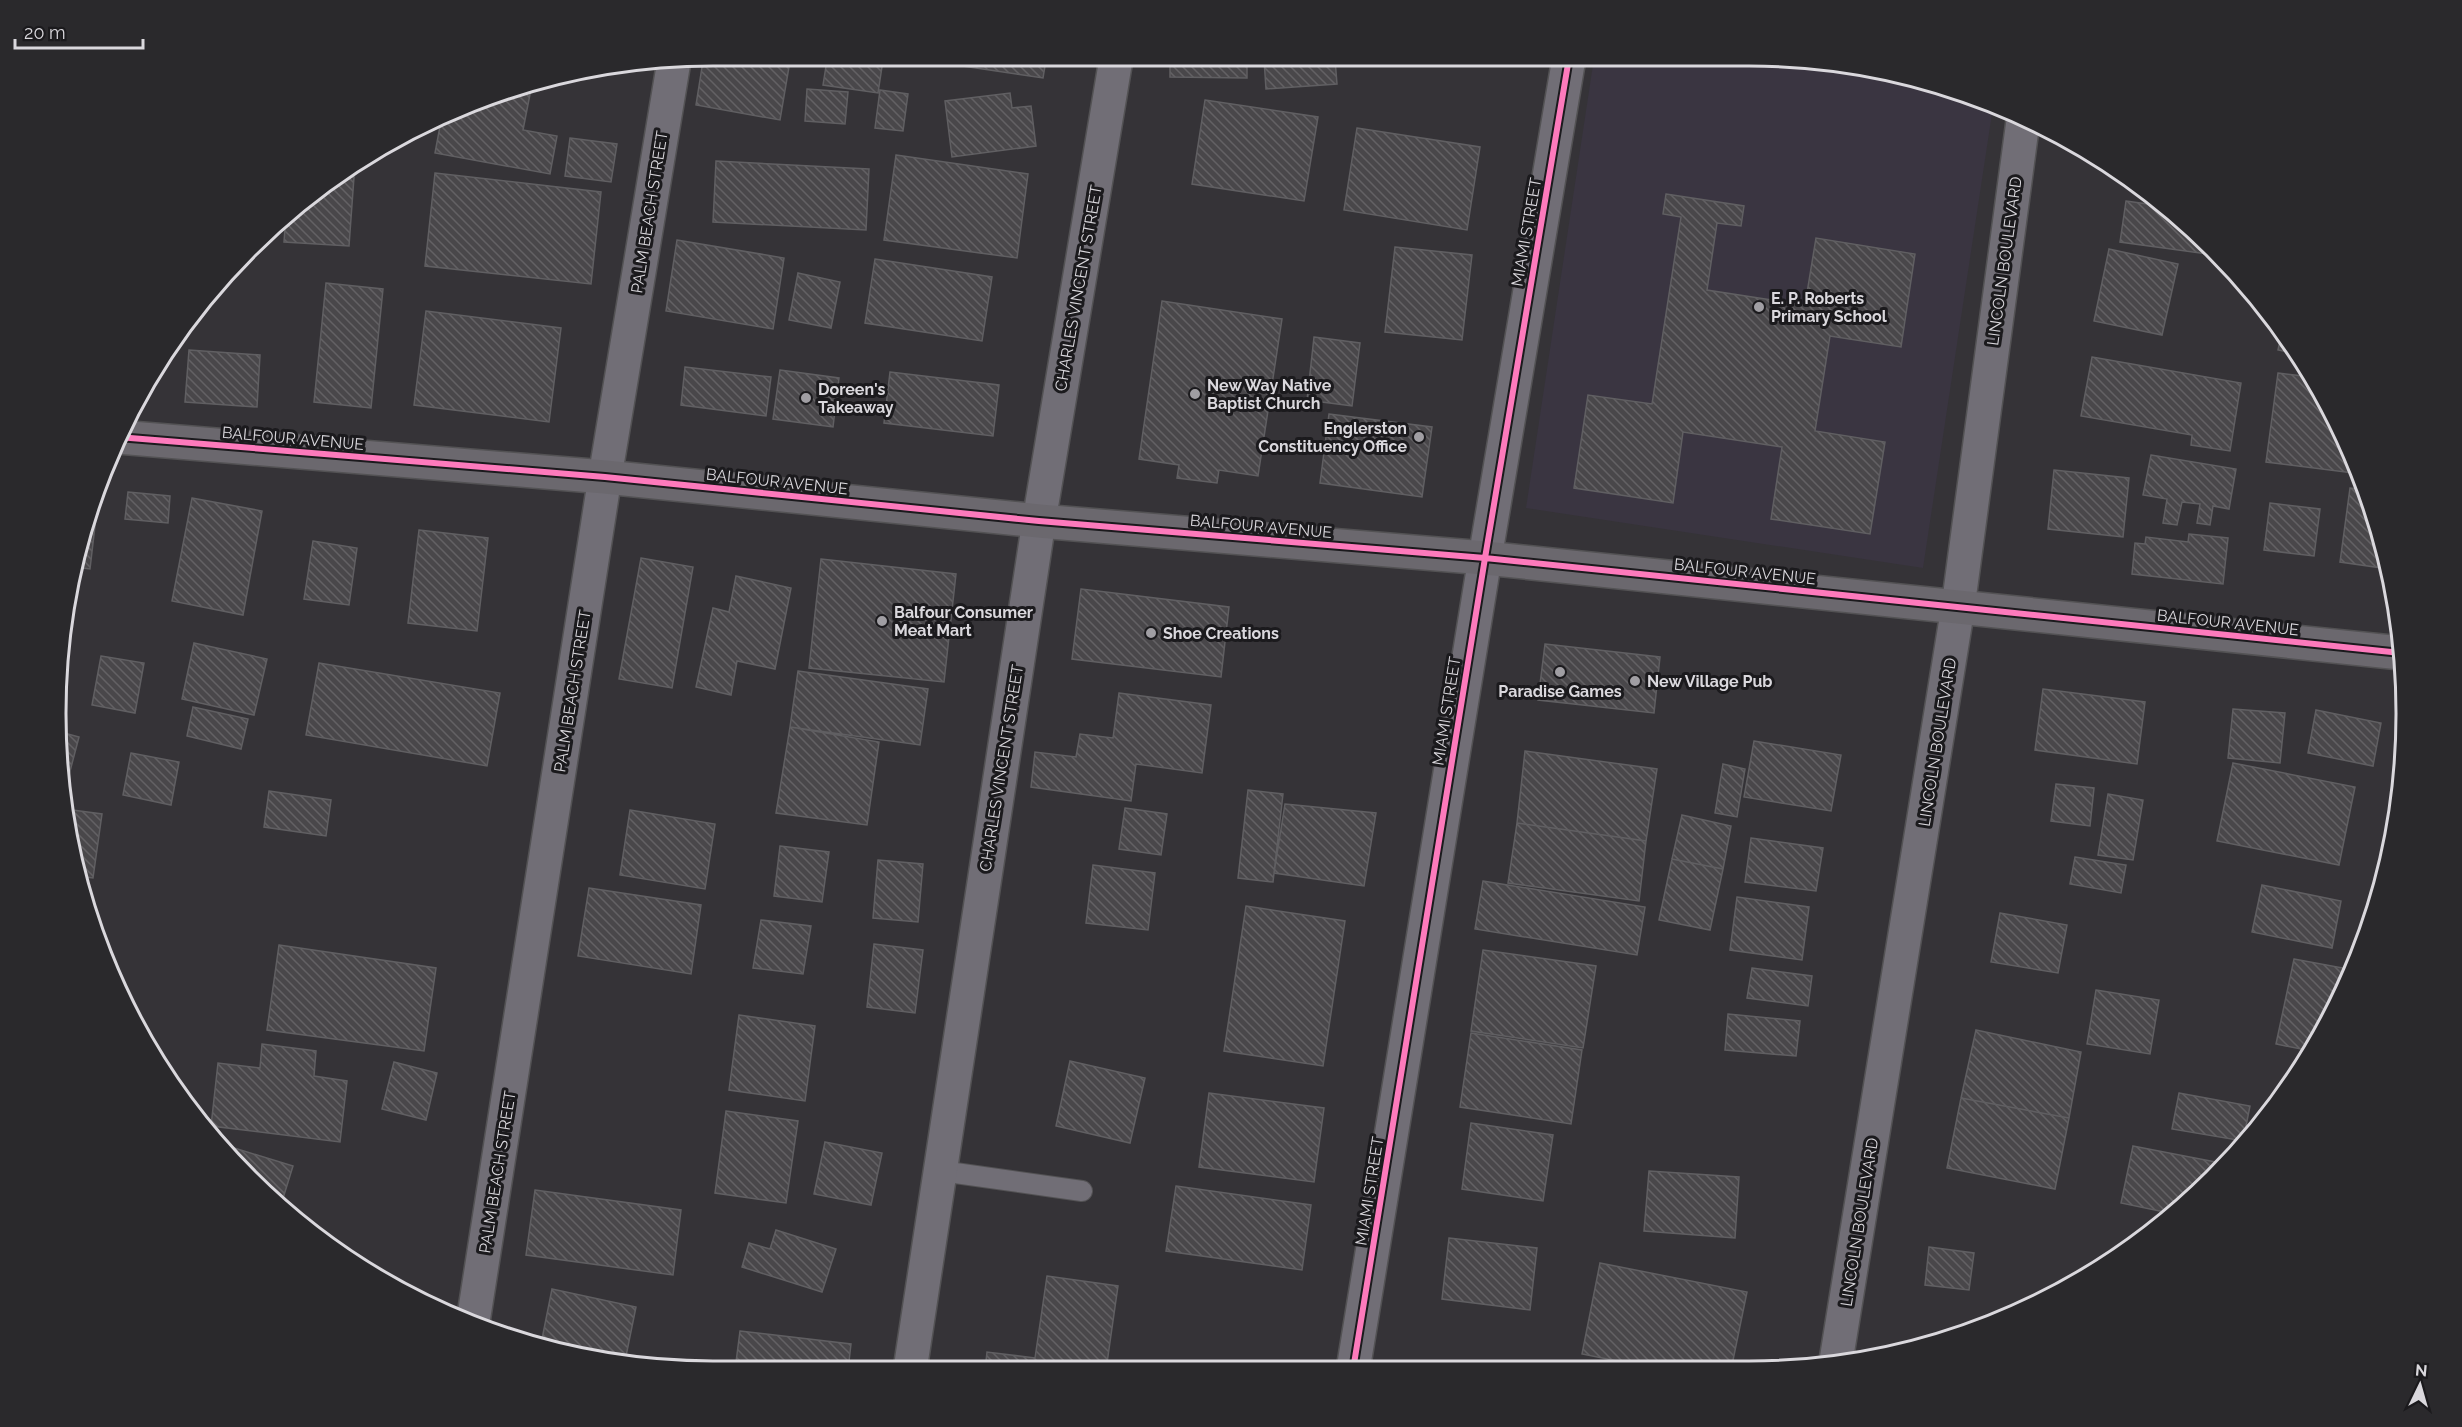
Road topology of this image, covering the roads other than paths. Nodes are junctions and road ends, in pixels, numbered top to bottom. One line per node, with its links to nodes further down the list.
1 (1115, 66): 7 (street, CHARLES VINCENT STREET)
2 (1568, 66): 8 (street, MIAMI STREET)
3 (673, 67): 6 (street, PALM BEACH STREET)
4 (2022, 127): 9 (street, LINCOLN BOULEVARD)
5 (128, 438): 6 (street, BALFOUR AVENUE)
6 (605, 477): 7 (street, BALFOUR AVENUE); 13 (street, PALM BEACH STREET)
7 (1039, 521): 8 (street, BALFOUR AVENUE); 11 (street, CHARLES VINCENT STREET)
8 (1485, 558): 9 (street, BALFOUR AVENUE); 16 (street, MIAMI STREET)
9 (1959, 607): 10 (street, BALFOUR AVENUE); 14 (street, LINCOLN BOULEVARD)
10 (2393, 652)
11 (940, 1171): 12 (lane); 15 (street, CHARLES VINCENT STREET)
12 (1082, 1191)
13 (474, 1315)
14 (1837, 1354)
15 (911, 1361)
16 (1354, 1361)

